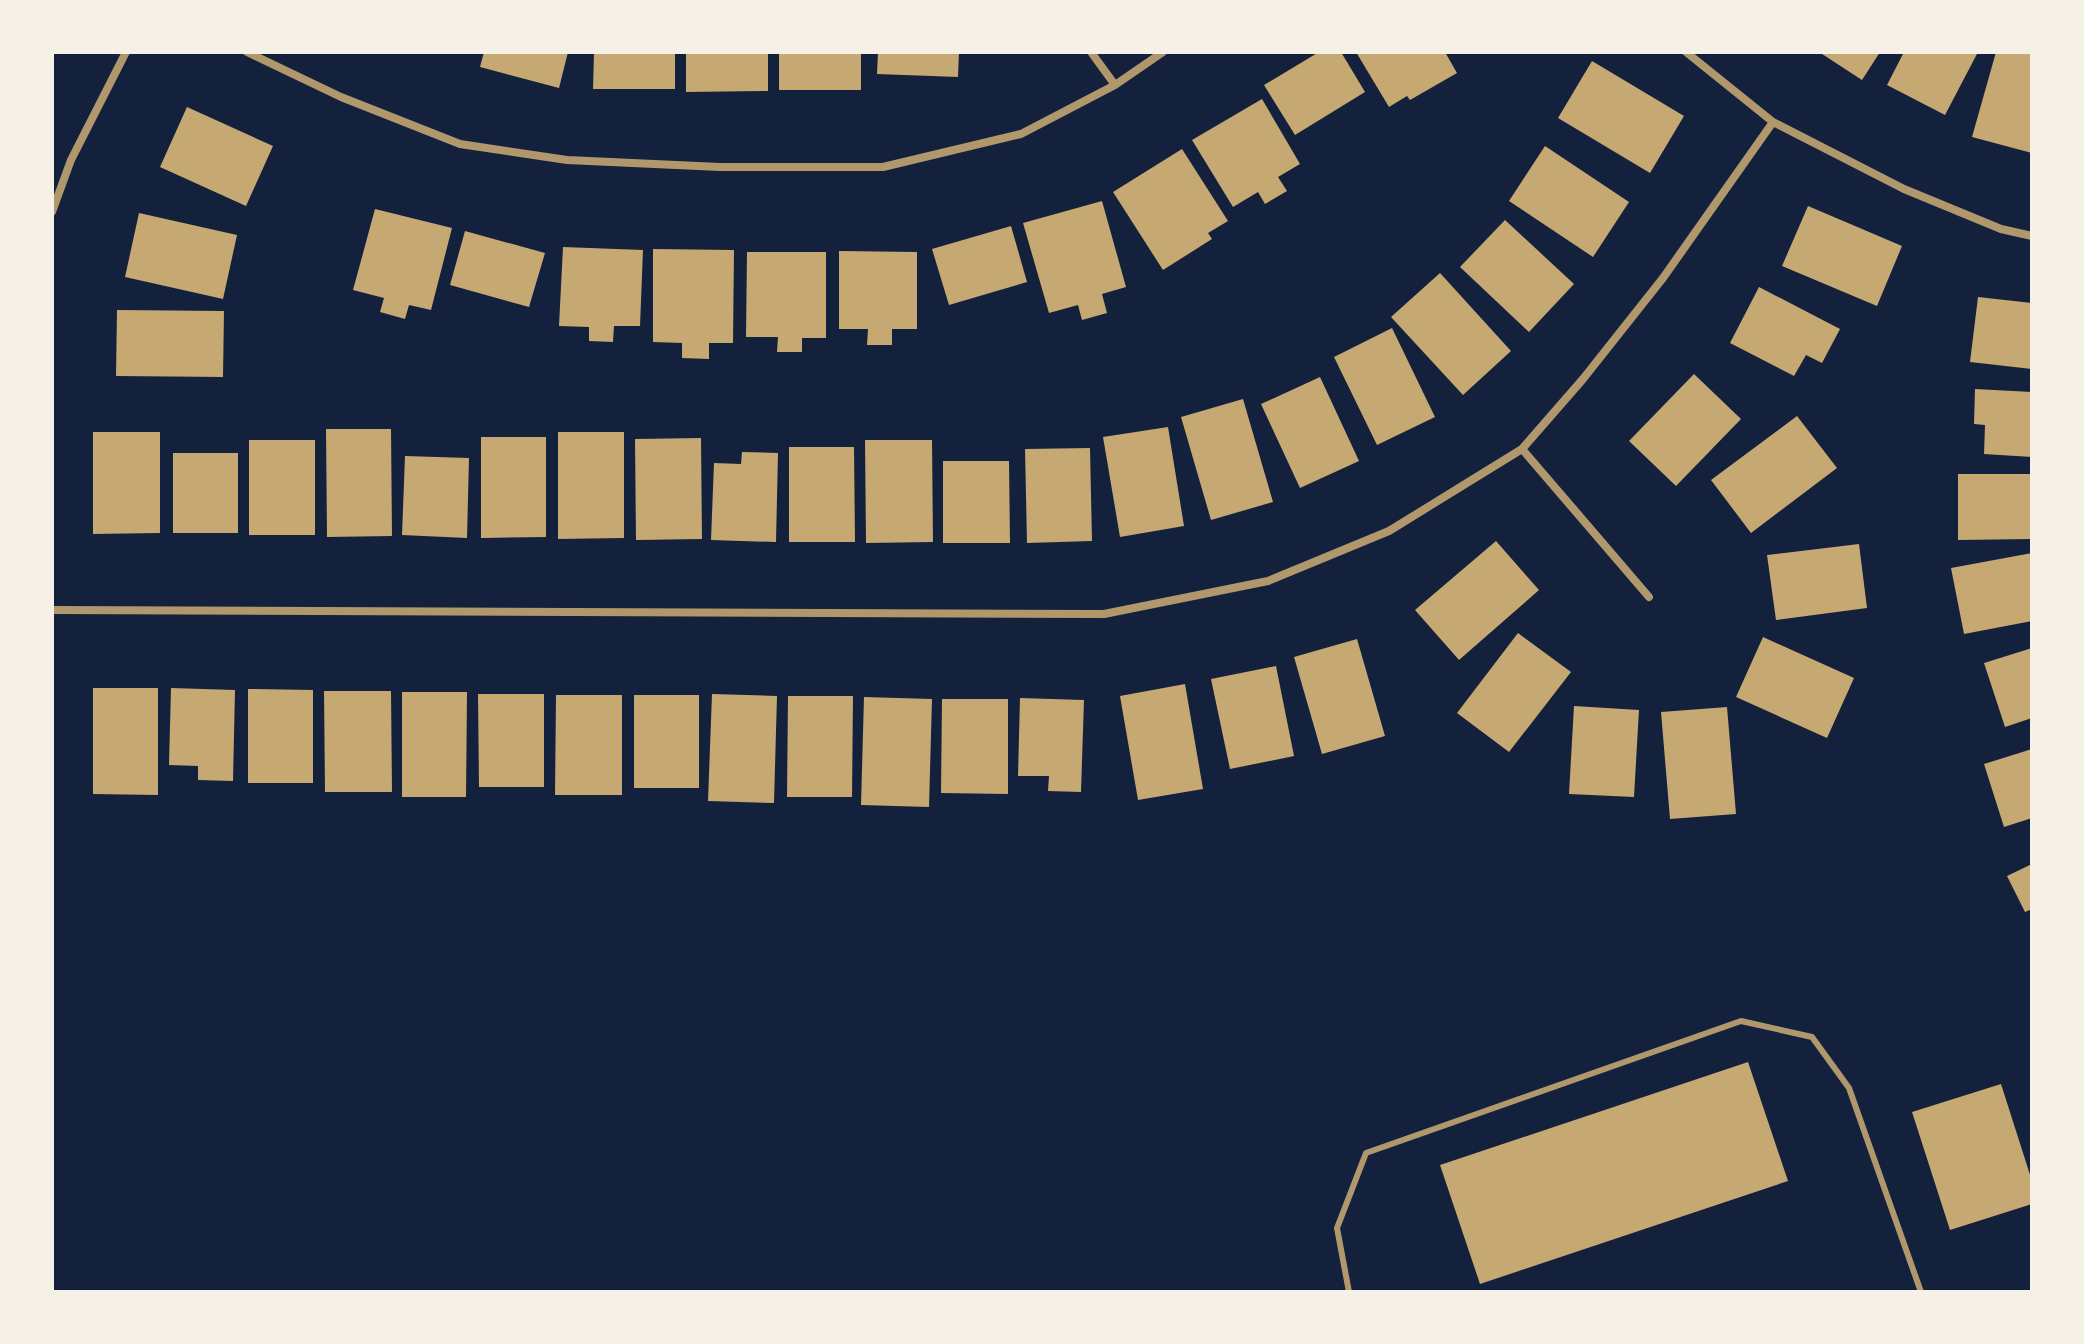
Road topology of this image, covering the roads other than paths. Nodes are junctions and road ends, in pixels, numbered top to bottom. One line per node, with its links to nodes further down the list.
1 (126, 52): 8 (street)
2 (247, 52): 6 (street)
3 (1091, 52): 6 (street)
4 (1163, 52): 6 (street)
5 (1686, 52): 7 (street)
6 (1115, 85)
7 (1773, 122): 9 (street); 10 (street)
8 (52, 212)
9 (2032, 236)
10 (1522, 449): 11 (street); 12 (street)
11 (1649, 597)
12 (52, 610)
13 (1349, 1292): 14 (lane)
14 (1921, 1292)

